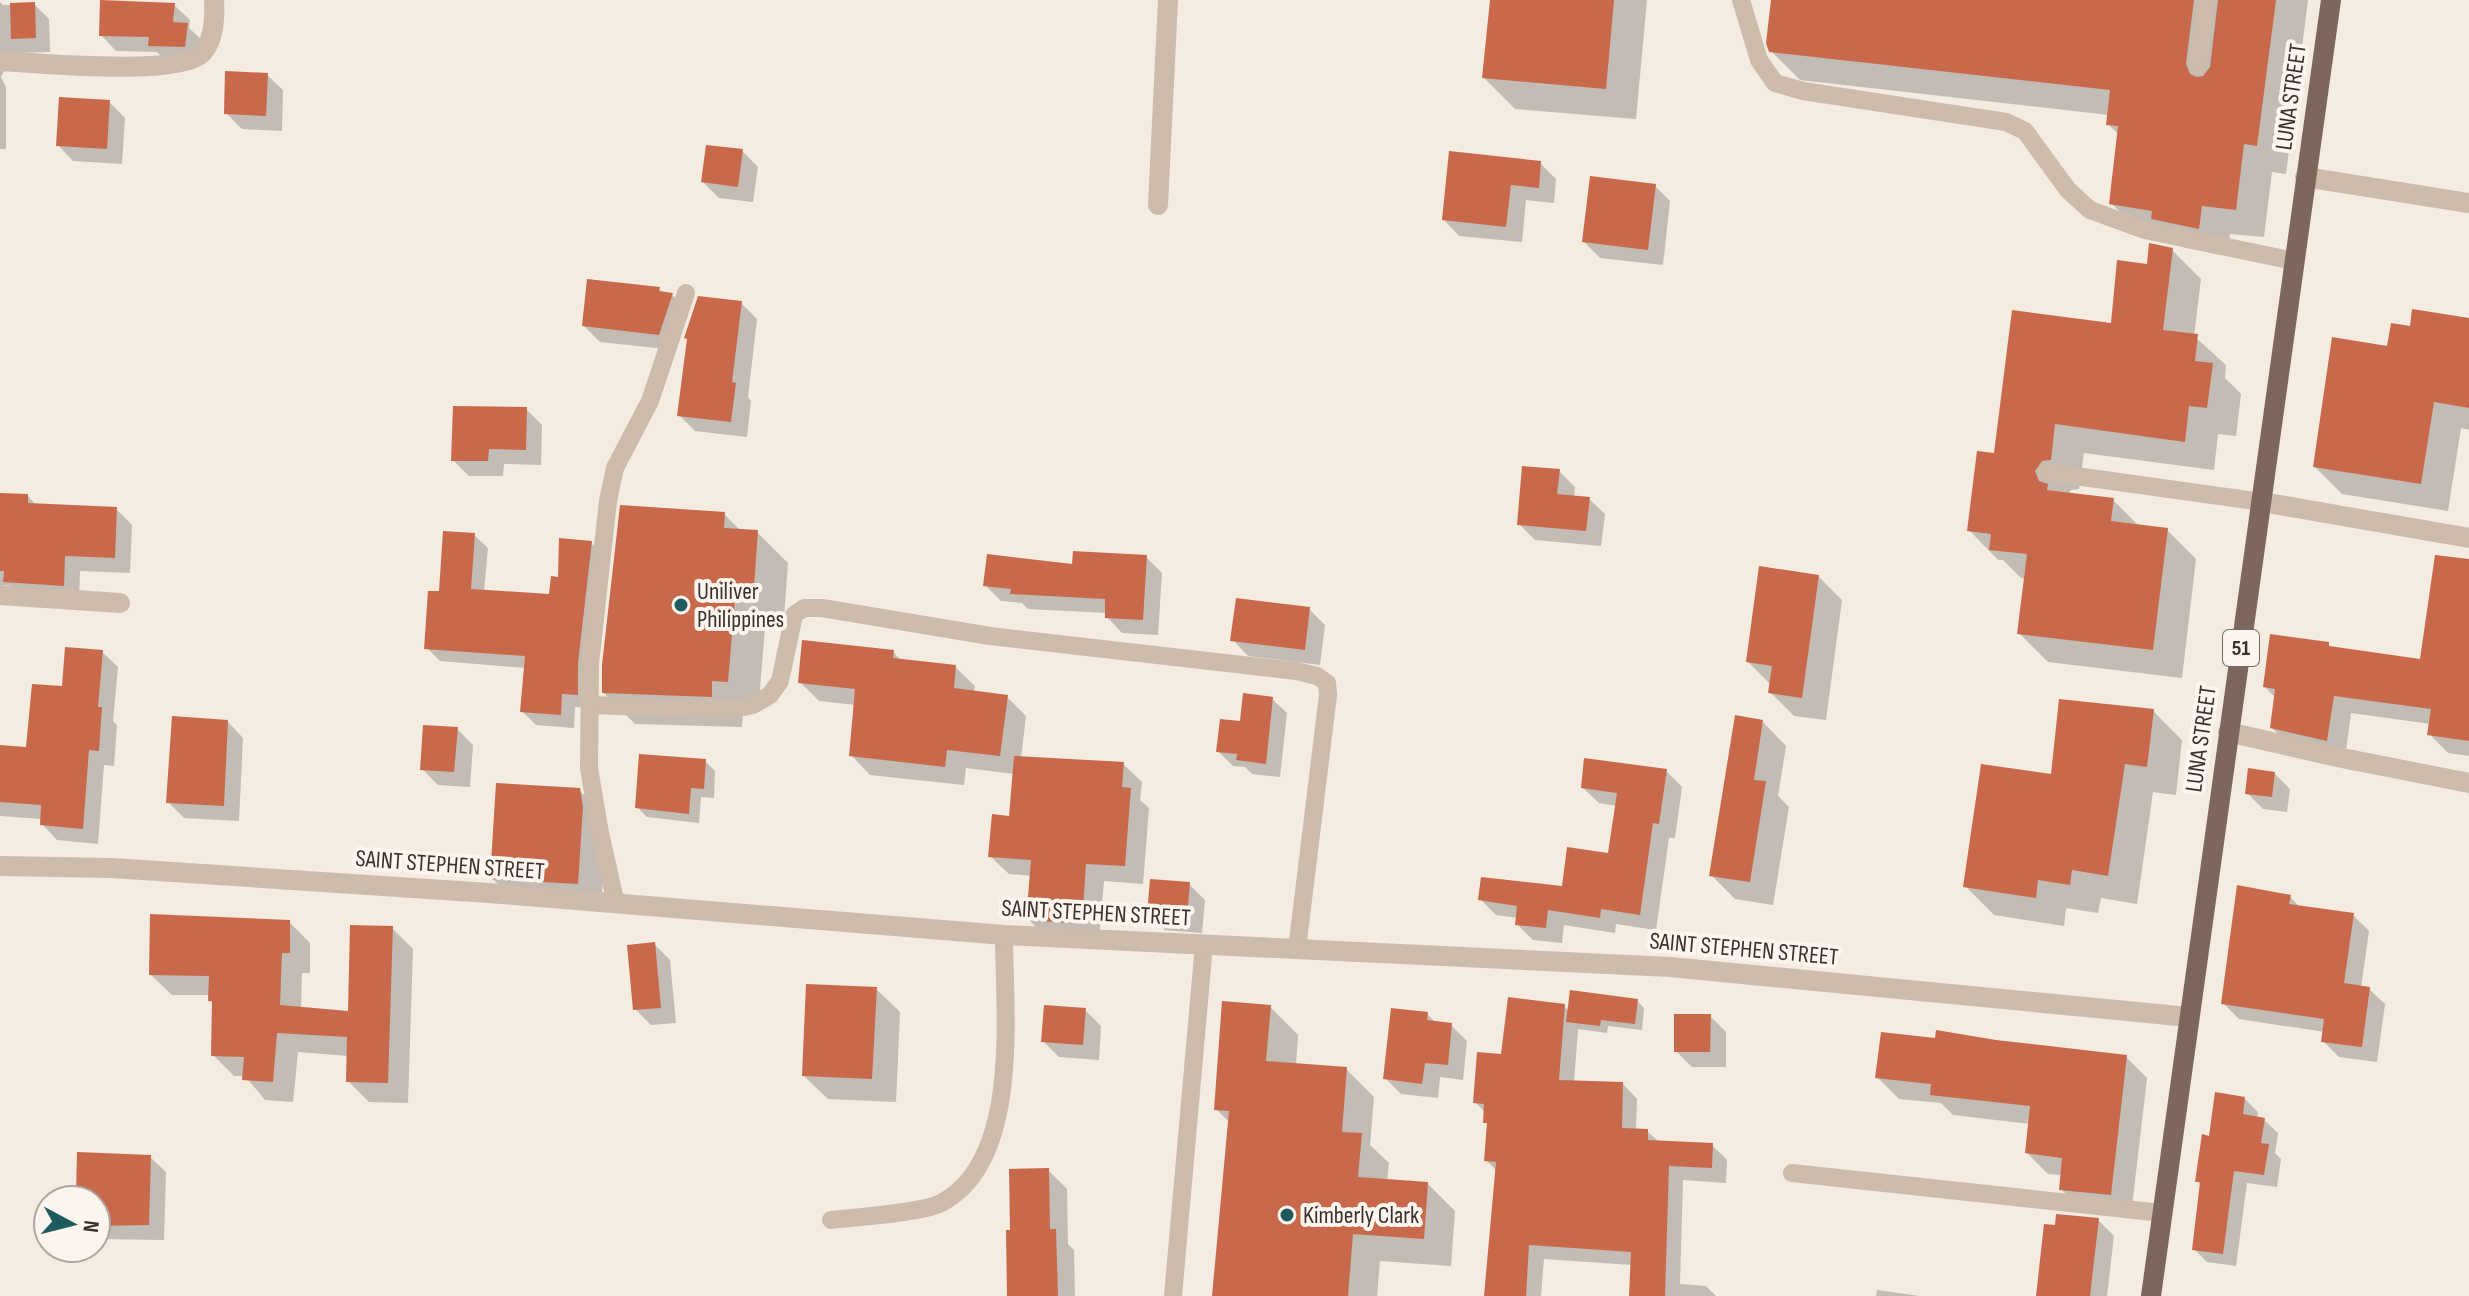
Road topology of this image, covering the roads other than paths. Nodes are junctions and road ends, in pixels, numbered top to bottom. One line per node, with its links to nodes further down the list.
1 (214, 0): 6 (street)
2 (1168, 0): 10 (street)
3 (1741, 0): 11 (lane)
4 (2206, 0): 7 (lane)
5 (2331, 0): 8 (main road, LUNA STREET / 51)
6 (0, 61)
7 (2198, 65)
8 (2305, 177): 9 (street); 11 (main road, LUNA STREET / 51)
9 (2469, 203)
10 (1158, 205)
11 (2294, 261): 14 (main road, LUNA STREET / 51)
12 (686, 293): 18 (lane)
13 (2047, 472): 14 (lane)
14 (2262, 502): 15 (street); 19 (main road, LUNA STREET / 51)
15 (2469, 538)
16 (0, 595): 17 (street)
17 (120, 603)
18 (590, 705): 22 (lane); 25 (lane)
19 (2228, 732): 20 (street); 26 (main road, LUNA STREET / 51)
20 (2469, 783)
21 (0, 866): 22 (street, SAINT STEPHEN STREET)
22 (616, 904): 23 (street, SAINT STEPHEN STREET)
23 (1004, 935): 24 (street, SAINT STEPHEN STREET); 29 (lane)
24 (1204, 944): 25 (street, SAINT STEPHEN STREET); 30 (lane)
25 (1297, 949): 26 (street, SAINT STEPHEN STREET)
26 (2189, 1017): 28 (main road, LUNA STREET / 51)
27 (1792, 1173): 28 (lane)
28 (2162, 1213): 31 (main road, LUNA STREET / 51)
29 (831, 1220)
30 (1173, 1296)
31 (2151, 1296)

